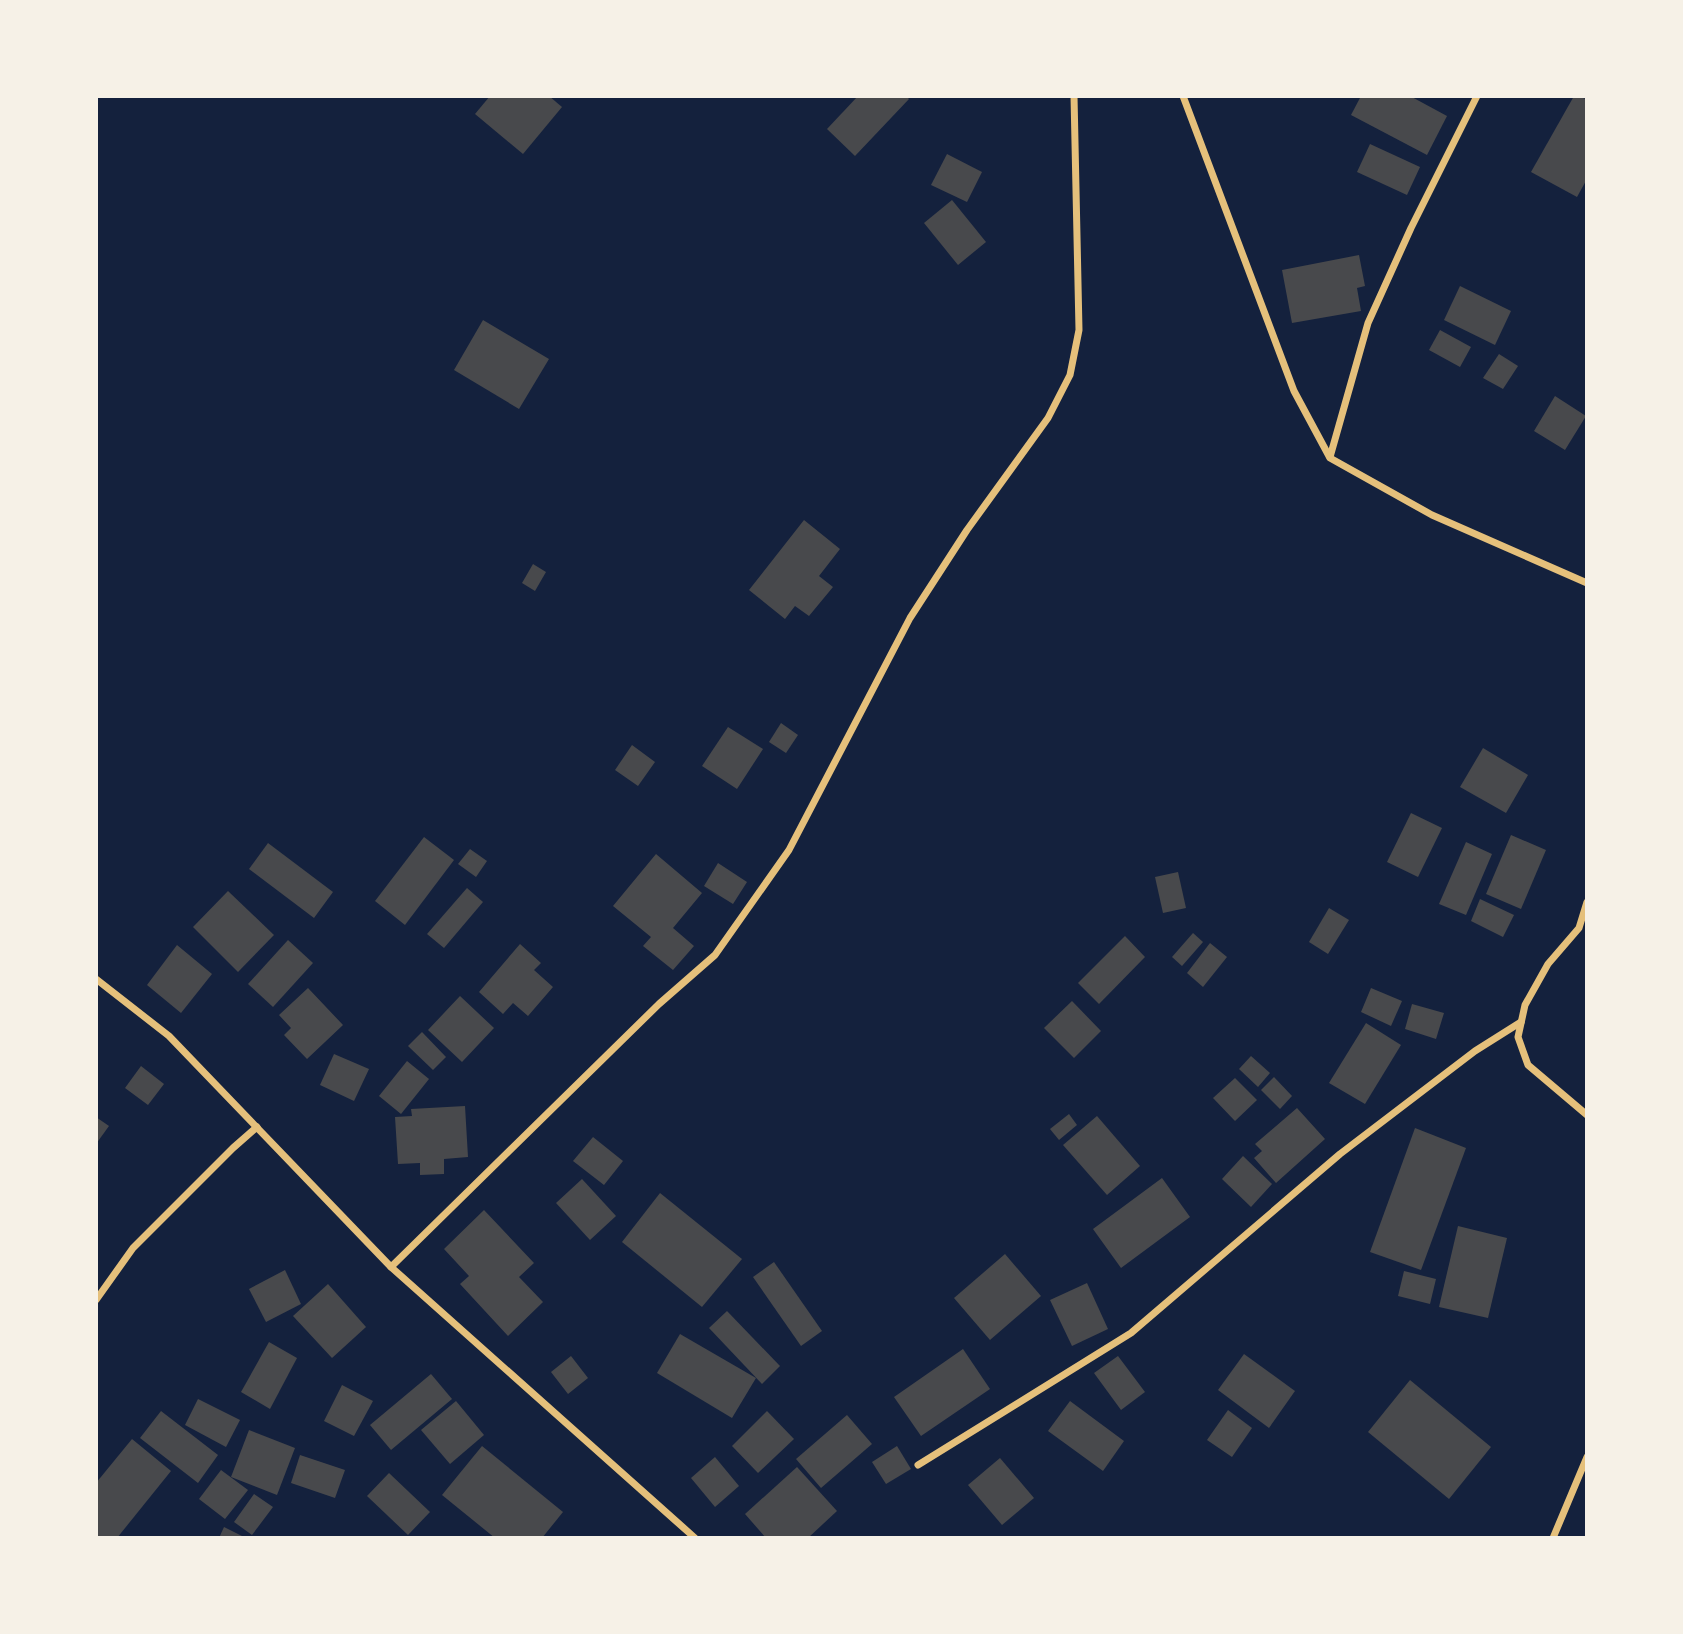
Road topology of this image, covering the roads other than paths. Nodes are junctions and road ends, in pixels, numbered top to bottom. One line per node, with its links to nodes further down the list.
1 (1074, 96): 11 (street)
2 (1183, 96): 4 (street)
3 (1477, 96): 4 (street)
4 (1330, 458): 5 (street)
5 (1587, 583)
6 (1587, 902): 8 (street)
7 (96, 979): 10 (street)
8 (1521, 1022): 9 (street); 14 (street)
9 (1587, 1115)
10 (257, 1127): 11 (street); 12 (street)
11 (391, 1267): 15 (street)
12 (96, 1300)
13 (1587, 1457): 16 (street)
14 (918, 1465)
15 (695, 1538)
16 (1553, 1538)

